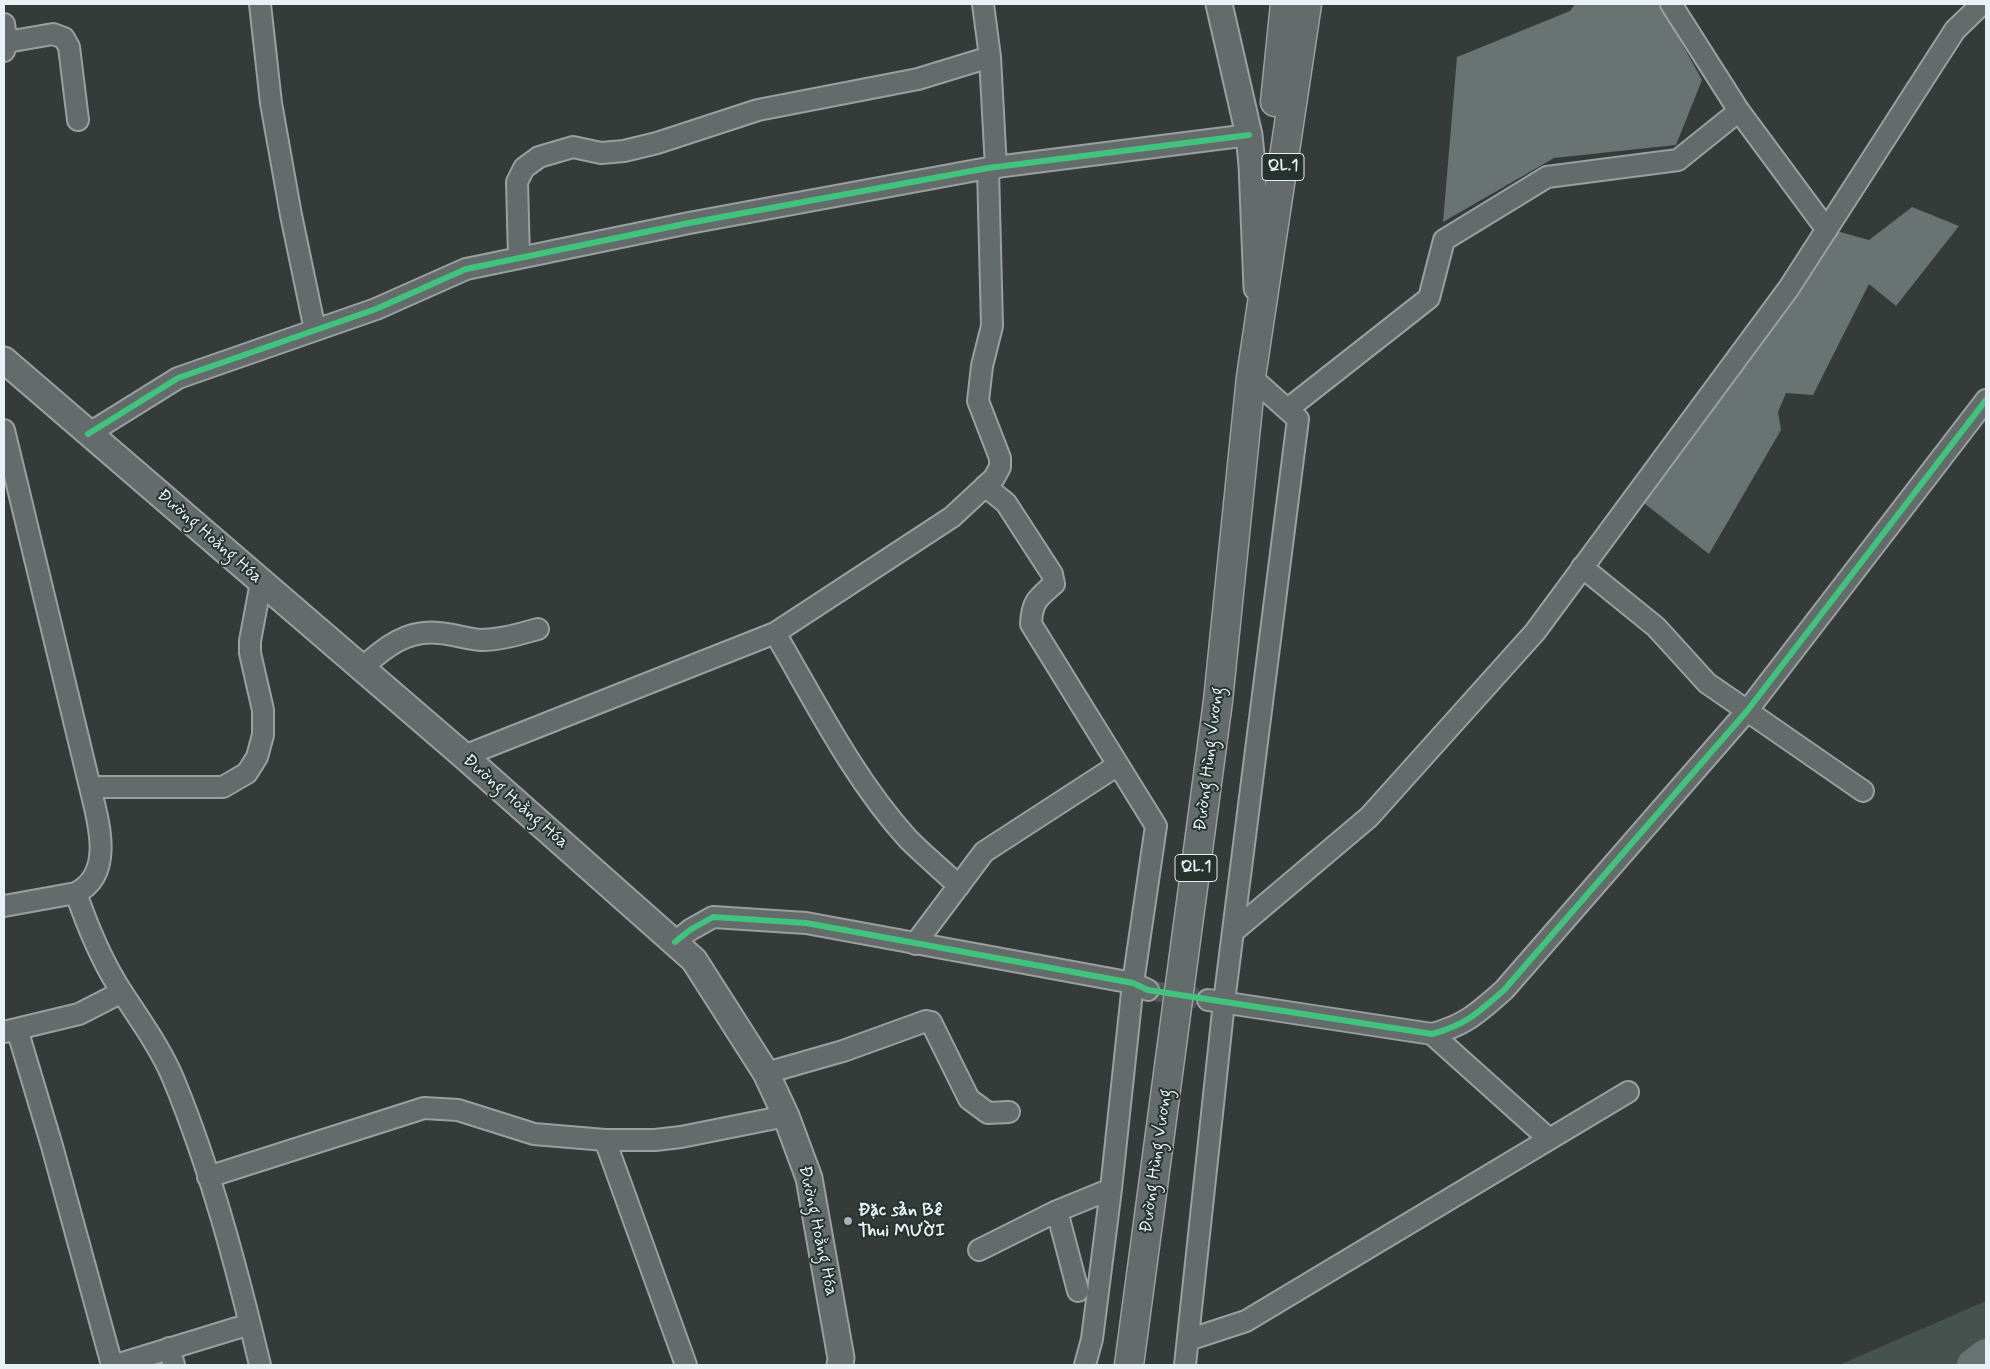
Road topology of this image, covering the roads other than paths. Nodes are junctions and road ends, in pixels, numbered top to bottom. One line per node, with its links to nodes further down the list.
1 (260, 4): 16 (street)
2 (983, 4): 9 (street)
3 (1219, 4): 12 (main road)
4 (1285, 4): 17 (highway, Đường Hùng Vương / QL.1)
5 (1307, 4): 17 (highway, Đường Hùng Vương / QL.1)
6 (1671, 4): 10 (street)
7 (1982, 4): 14 (street)
8 (5, 39): 11 (street)
9 (990, 57): 13 (street); 15 (street)
10 (1739, 111): 14 (street); 21 (street)
11 (78, 120)
12 (1249, 135): 13 (street); 17 (main road)
13 (992, 168): 15 (street); 24 (street)
14 (1827, 230): 25 (street)
15 (519, 258): 16 (street)
16 (315, 330): 23 (street)
17 (1259, 330): 19 (highway, Đường Hùng Vương / QL.1)
18 (5, 365): 23 (main road, Đường Hoằng Hóa)
19 (1252, 377): 21 (street); 66 (highway, Đường Hùng Vương / QL.1)
20 (1986, 400): 30 (street)
21 (1289, 408): 38 (street)
22 (4, 430): 33 (street)
23 (88, 434): 26 (main road, Đường Hoằng Hóa)
24 (984, 486): 28 (street); 32 (street)
25 (1582, 568): 30 (street); 38 (street)
26 (261, 582): 29 (main road, Đường Hoằng Hóa); 33 (street)
27 (538, 629): 29 (street)
28 (775, 632): 31 (street); 35 (street)
29 (362, 668): 31 (main road, Đường Hoằng Hóa)
30 (1747, 711): 34 (street); 45 (street)
31 (464, 756): 39 (main road, Đường Hoằng Hóa)
32 (1118, 765): 35 (street); 41 (street)
33 (90, 787): 36 (street)
34 (1863, 791)
35 (959, 886): 40 (street)
36 (76, 893): 37 (street); 42 (street)
37 (4, 906)
38 (1234, 931): 43 (street)
39 (674, 942): 40 (street); 46 (main road, Đường Hoằng Hóa)
40 (915, 944): 41 (street)
41 (1140, 987): 53 (street)
42 (122, 992): 44 (street); 52 (street)
43 (1216, 1001): 45 (street); 58 (street)
44 (10, 1031): 60 (street)
45 (1432, 1034): 50 (street)
46 (766, 1073): 48 (street); 49 (main road, Đường Hoằng Hóa)
47 (1628, 1092): 50 (street)
48 (1009, 1112)
49 (786, 1116): 51 (street); 64 (main road, Đường Hoằng Hóa)
50 (1549, 1139): 58 (street)
51 (605, 1140): 52 (street); 63 (street)
52 (208, 1177): 57 (street)
53 (1112, 1188): 54 (street); 65 (street)
54 (1057, 1211): 55 (street); 56 (street)
55 (979, 1250)
56 (1078, 1290)
57 (250, 1324): 59 (street); 62 (street)
58 (1188, 1340): 67 (street)
59 (172, 1357): 61 (street)
60 (112, 1365)
61 (116, 1365)
62 (260, 1365)
63 (686, 1365)
64 (840, 1365)
65 (1085, 1365)
66 (1129, 1365)
67 (1185, 1365)

